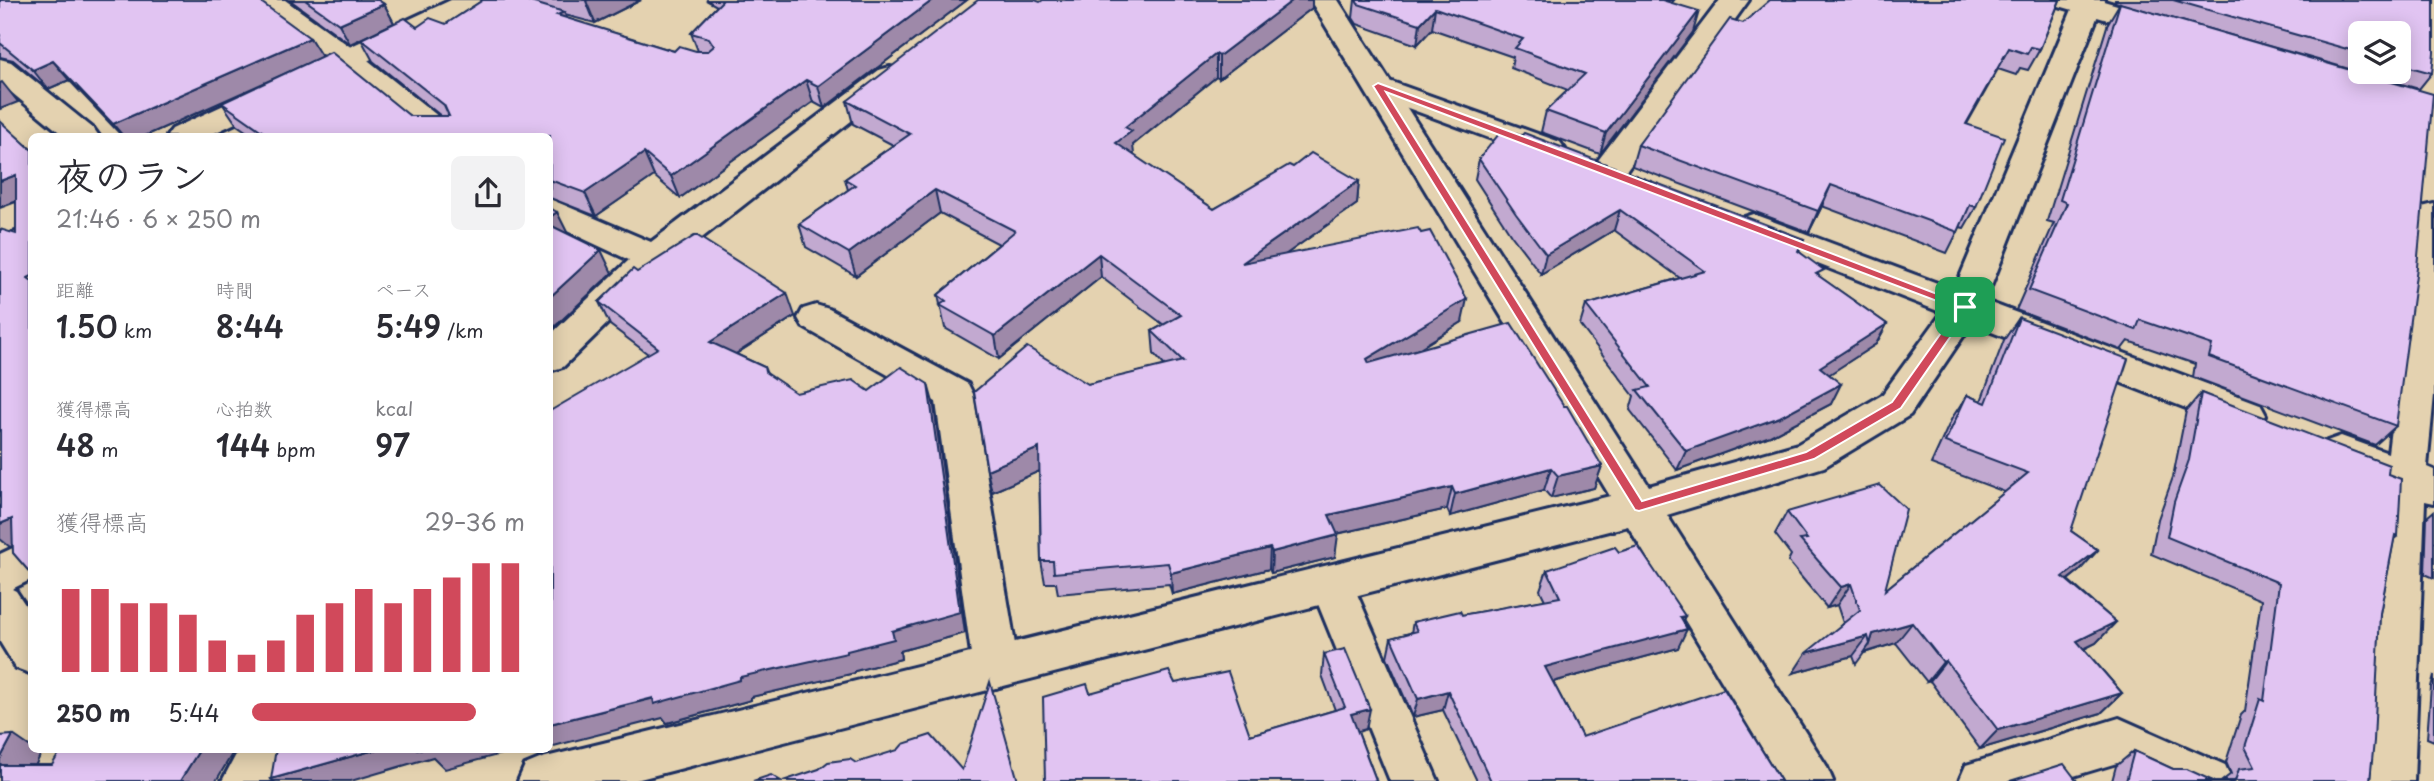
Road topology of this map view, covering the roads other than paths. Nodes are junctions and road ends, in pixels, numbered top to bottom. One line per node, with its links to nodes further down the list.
1 (266, 0): 8 (street)
2 (474, 0): 8 (street)
3 (1324, 0): 10 (street)
4 (1735, 0): 10 (street)
5 (2082, 2): 6 (street); 18 (street)
6 (2194, 36)
7 (913, 58): 17 (street)
8 (348, 59): 12 (street); 13 (street)
9 (0, 68): 11 (street)
10 (1378, 86): 24 (street)
11 (79, 133)
12 (189, 133)
13 (439, 133)
14 (553, 211): 17 (street)
15 (1723, 215): 18 (street)
16 (2434, 215): 23 (street)
17 (654, 257): 20 (street)
18 (1965, 307): 21 (street); 24 (street)
19 (816, 318): 30 (street)
20 (553, 354)
21 (2276, 427)
22 (2315, 442): 23 (street)
23 (2420, 482): 39 (street)
24 (1639, 506): 27 (street); 36 (street)
25 (28, 559): 26 (street)
26 (0, 575)
27 (1332, 584): 30 (street); 35 (street)
28 (0, 604): 29 (street)
29 (28, 648)
30 (996, 668): 32 (street)
31 (264, 753): 33 (street)
32 (603, 773): 34 (street)
33 (246, 781)
34 (542, 781)
35 (1414, 781)
36 (1809, 781)
37 (1983, 781): 38 (street)
38 (2208, 781)
39 (2390, 781)

